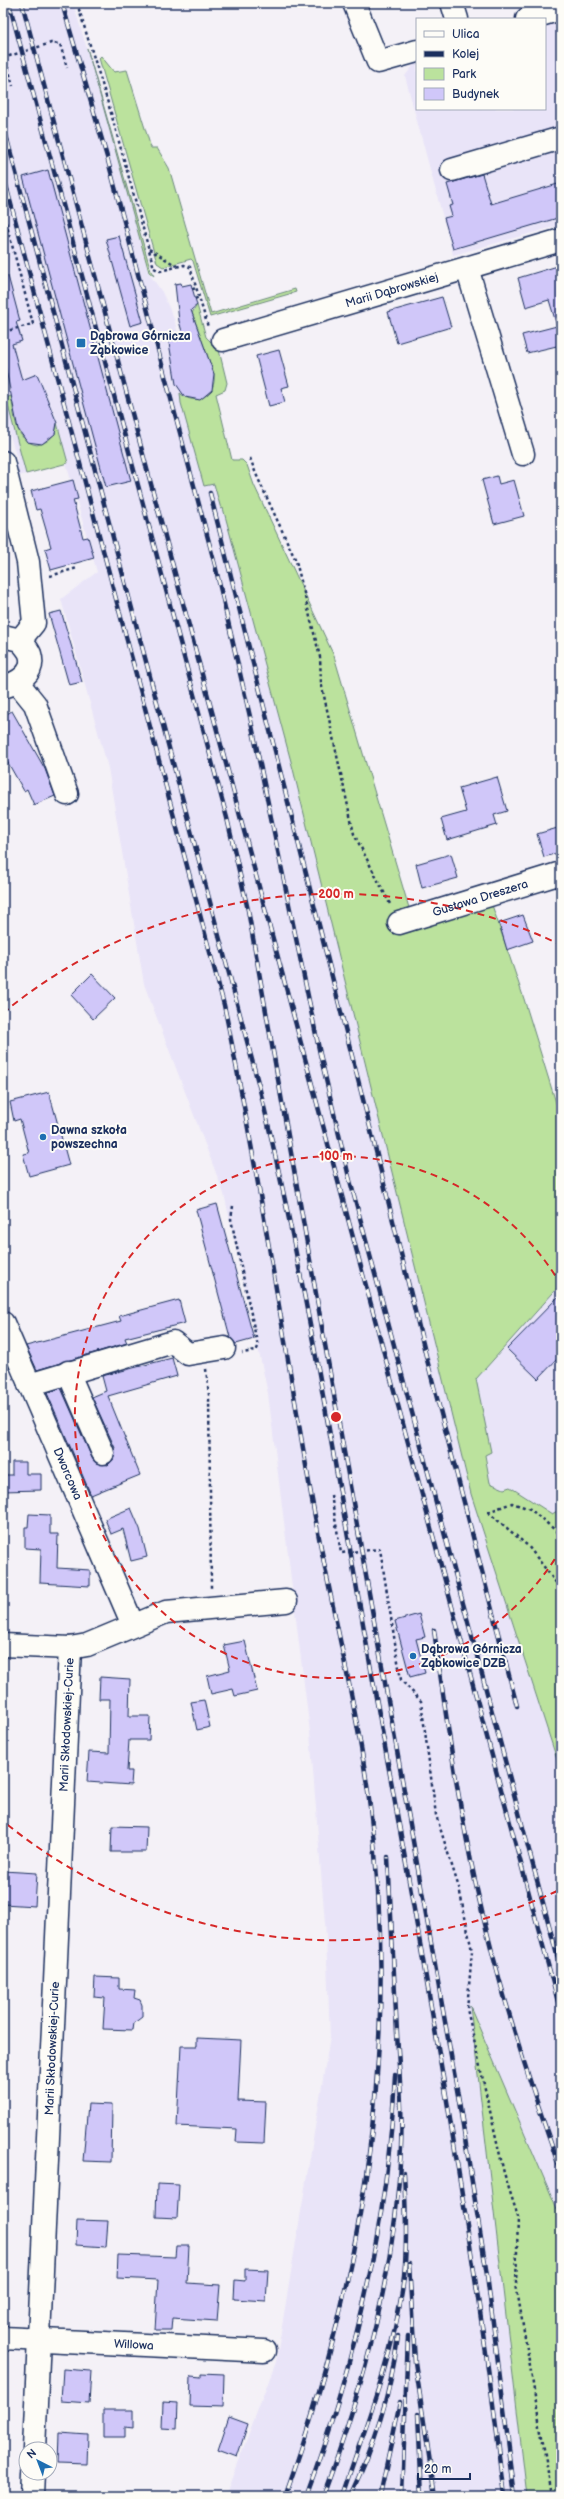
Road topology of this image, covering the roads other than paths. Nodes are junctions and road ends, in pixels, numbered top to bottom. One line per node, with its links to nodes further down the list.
1 (354, 3): 6 (street)
2 (452, 3): 4 (street)
3 (561, 9): 5 (street)
4 (457, 18)
5 (530, 18)
6 (416, 51)
7 (561, 138): 8 (street)
8 (452, 170)
9 (561, 240): 10 (street, Marii Dąbrowskiej)
10 (467, 268): 11 (street, Marii Dąbrowskiej); 12 (street)
11 (223, 340)
12 (524, 454)
13 (5, 476): 14 (street)
14 (12, 638): 15 (street)
15 (11, 685): 16 (street)
16 (68, 794)
17 (561, 873): 18 (street, Gustawa Dreszera)
18 (399, 923)
19 (3, 1323): 22 (street, Dworcowa)
20 (224, 1348): 21 (street)
21 (68, 1372): 22 (street); 23 (street)
22 (29, 1384): 25 (street, Dworcowa)
23 (103, 1452)
24 (286, 1601): 25 (street)
25 (133, 1625): 27 (street)
26 (3, 1646): 27 (street)
27 (70, 1648): 29 (street, Marii Skłodowskiej-Curie)
28 (3, 2338): 29 (street, Willowa)
29 (39, 2340): 30 (street, Willowa); 31 (street, Marii Skłodowskiej-Curie)
30 (264, 2351)
31 (34, 2441)
32 (33, 2481): 33 (street)
33 (32, 2496)

